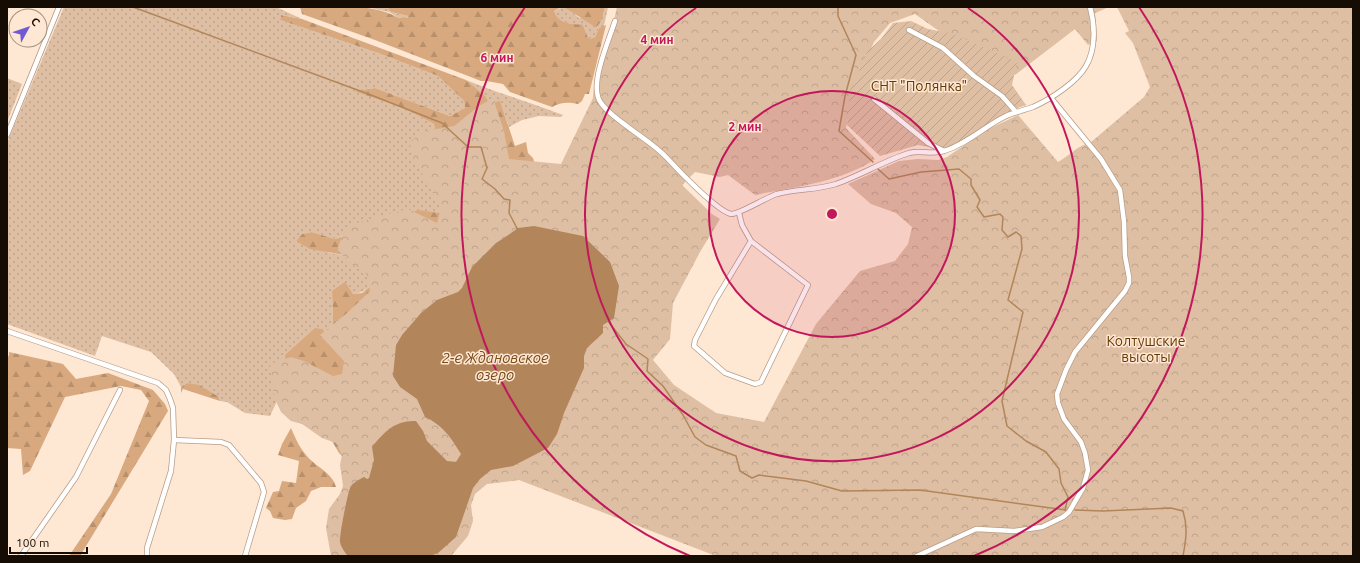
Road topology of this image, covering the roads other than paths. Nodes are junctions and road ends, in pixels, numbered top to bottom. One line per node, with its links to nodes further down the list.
1 (59, 7): 8 (street)
2 (1090, 7): 5 (street)
3 (615, 21): 10 (street)
4 (909, 30): 7 (street)
5 (1051, 98): 7 (street); 18 (street)
6 (874, 99): 9 (street)
7 (1016, 112): 9 (street)
8 (7, 135)
9 (944, 151): 10 (street)
10 (739, 213): 11 (street)
11 (751, 241): 11 (street)
12 (7, 331): 14 (street)
13 (120, 390): 15 (street)
14 (174, 440): 16 (street); 17 (street)
15 (21, 556)
16 (147, 556)
17 (245, 556)
18 (917, 556)

